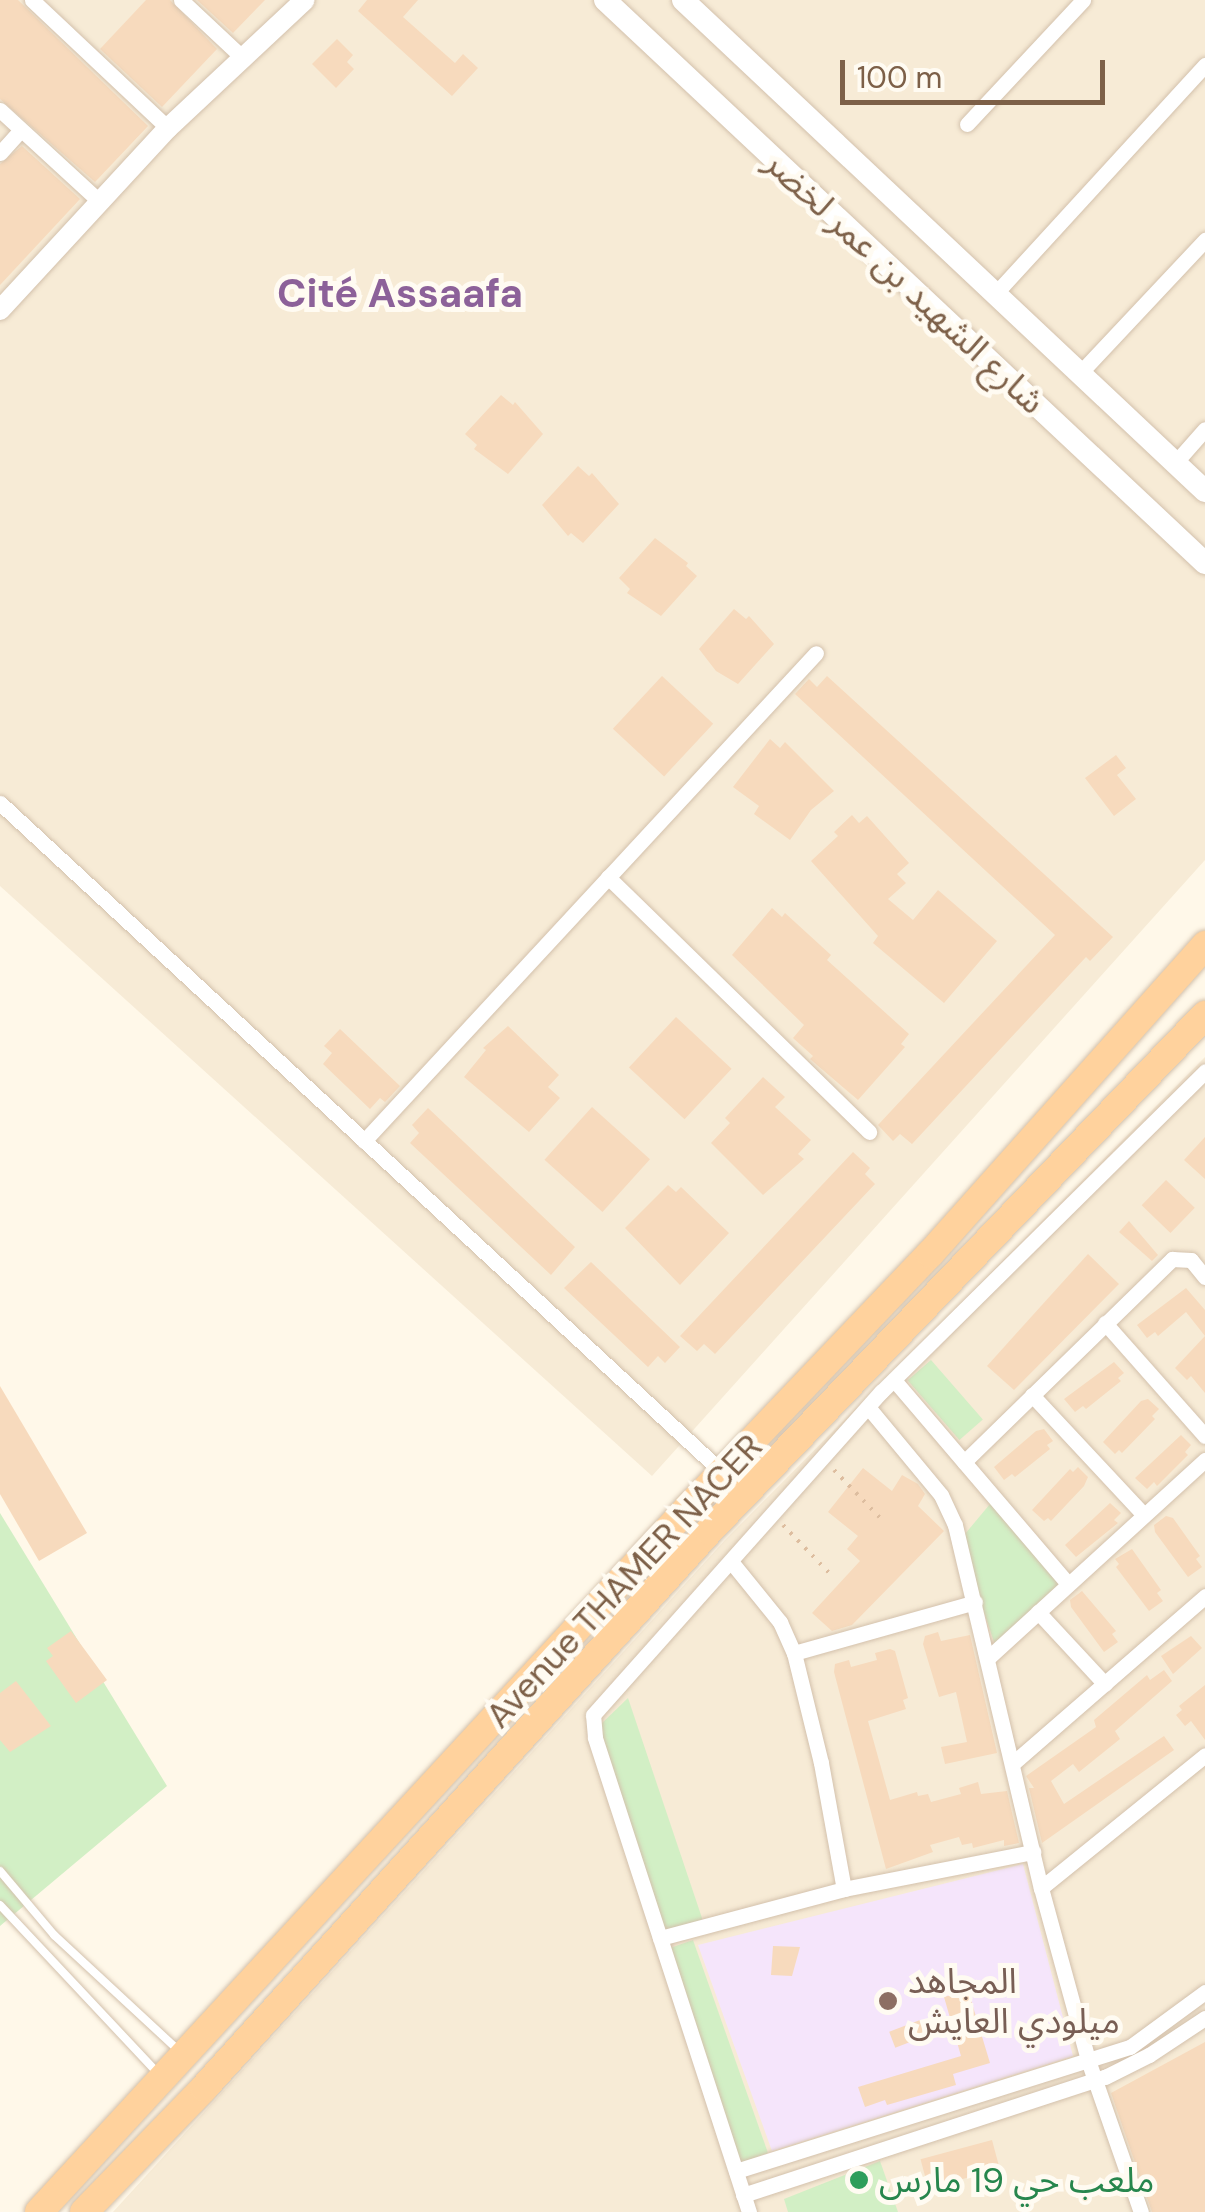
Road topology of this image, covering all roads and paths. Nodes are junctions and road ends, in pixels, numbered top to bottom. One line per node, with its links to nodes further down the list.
1 (32, 0): 11 (street)
2 (181, 0): 7 (street)
3 (304, 0): 7 (street)
4 (606, 0): 22 (main road, شارع الشهيد بن عمر لخضر)
5 (682, 0): 16 (main road, شارع الشهيد بن عمر لخضر)
6 (1083, 0): 10 (street)
7 (242, 57): 11 (street)
8 (1205, 65): 16 (street)
9 (0, 110): 12 (street)
10 (968, 124)
11 (168, 128): 14 (street)
12 (21, 130): 13 (street); 14 (street)
13 (0, 152)
14 (100, 202): 17 (street)
15 (1205, 240): 18 (street)
16 (995, 294): 18 (main road, شارع الشهيد بن عمر لخضر)
17 (0, 310)
18 (1080, 373): 20 (main road, شارع الشهيد بن عمر لخضر)
19 (1205, 429): 20 (street)
20 (1175, 462): 21 (main road, شارع الشهيد بن عمر لخضر)
21 (1205, 491)
22 (1205, 563)
23 (816, 653): 25 (street)
24 (0, 804): 30 (street)
25 (608, 877): 29 (street); 30 (street)
26 (1205, 945): 40 (highway, Avenue THAMER NACER)
27 (1205, 1014): 70 (highway, Avenue THAMER NACER)
28 (1205, 1071): 33 (street)
29 (869, 1132)
30 (364, 1140): 40 (street)
31 (1205, 1277): 32 (street)
32 (1106, 1323): 34 (street); 36 (street)
33 (894, 1380): 35 (street); 39 (street)
34 (1032, 1395): 39 (street); 41 (street)
35 (868, 1407): 37 (street); 48 (street)
36 (1205, 1436)
37 (824, 1458): 42 (street); 43 (path)
38 (1205, 1460): 41 (street)
39 (964, 1462): 46 (street)
40 (722, 1472): 63 (highway, Avenue THAMER NACER)
41 (1144, 1515): 46 (street)
42 (774, 1516): 44 (street); 45 (path)
43 (882, 1520)
44 (733, 1564): 50 (street); 60 (street)
45 (832, 1576)
46 (1068, 1584): 49 (street)
47 (1205, 1596): 52 (street)
48 (974, 1602): 50 (street); 51 (street)
49 (1038, 1612): 51 (street); 52 (street)
50 (794, 1653): 58 (street)
51 (988, 1658): 54 (street)
52 (1104, 1684): 54 (street)
53 (1205, 1755): 57 (street)
54 (1012, 1764): 55 (street)
55 (1033, 1852): 57 (street); 58 (street)
56 (0, 1871): 63 (lane)
57 (1041, 1888): 64 (street)
58 (844, 1889): 60 (street)
59 (0, 1904): 65 (lane)
60 (660, 1938): 67 (street)
61 (1205, 1992): 64 (street)
62 (1205, 2018): 66 (street)
63 (185, 2056): 65 (highway, Avenue THAMER NACER)
64 (1089, 2062): 66 (street); 67 (street)
65 (164, 2080): 69 (highway, Avenue THAMER NACER)
66 (1096, 2080): 68 (street); 72 (street)
67 (736, 2171): 68 (street)
68 (743, 2194): 71 (street)
69 (39, 2212)
70 (84, 2212)
71 (749, 2212)
72 (1140, 2212)

